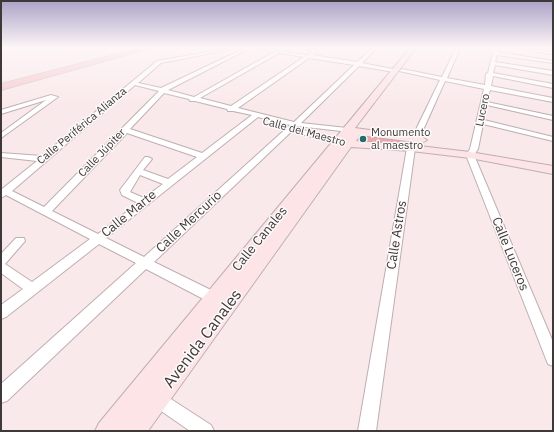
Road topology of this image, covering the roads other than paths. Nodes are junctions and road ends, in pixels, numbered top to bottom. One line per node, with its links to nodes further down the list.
1 (60, 68): 18 (main road)
2 (66, 68): 21 (main road)
3 (152, 68): 19 (street, Calle Periférica Alianza)
4 (209, 68): 23 (street, Calle Júpiter)
5 (249, 68): 24 (street)
6 (292, 68): 28 (street)
7 (353, 68): 33 (street, Calle Mercurio)
8 (381, 68): 14 (street)
9 (400, 68): 14 (main road, Calle Canales)
10 (401, 68): 14 (main road, Calle Canales)
11 (447, 68): 17 (street, Calle Astros)
12 (491, 68): 16 (street, Lucero)
13 (523, 68): 15 (street)
14 (398, 71): 17 (street); 36 (main road, Calle Canales)
15 (553, 73)
16 (489, 74): 20 (street); 22 (street, Lucero)
17 (442, 78): 22 (street); 38 (street, Calle Astros)
18 (1, 83)
19 (131, 85): 23 (street, Calle del Maestro); 42 (street, Calle Periférica Alianza)
20 (553, 86)
21 (1, 87)
22 (488, 87): 25 (street); 27 (street, Lucero)
23 (162, 93): 24 (street, Calle del Maestro); 26 (street, Calle del Maestro); 34 (street, Calle Júpiter)
24 (195, 99): 26 (street); 28 (street, Calle del Maestro)
25 (553, 100)
26 (188, 102): 28 (street, Calle del Maestro)
27 (484, 103): 31 (street); 32 (street, Lucero)
28 (230, 111): 30 (street, Calle del Maestro)
29 (1, 112): 35 (street)
30 (254, 117): 33 (street, Calle del Maestro); 41 (street, Calle Marte)
31 (553, 118)
32 (480, 121): 37 (street); 39 (street, Lucero)
33 (292, 127): 36 (street, Calle del Maestro); 36 (street, Calle del Maestro); 54 (street, Calle Mercurio)
34 (125, 130): 41 (street); 50 (street, Calle Júpiter)
35 (1, 136)
36 (348, 137): 38 (main road, Calle del Maestro); 38 (main road, Calle del Maestro); 57 (main road, Calle Canales); 58 (main road, Avenida Canales)
37 (553, 139)
38 (413, 143): 39 (main road, Calle del Maestro); 67 (street, Calle Astros)
39 (472, 152): 44 (main road, Calle del Maestro); 45 (main road, Calle del Maestro); 60 (street, Calle Luceros)
40 (1, 155): 42 (street)
41 (202, 156): 47 (street, Calle Marte)
42 (43, 159): 48 (street, Calle Periférica Alianza)
43 (148, 159): 46 (street)
44 (553, 165)
45 (553, 170)
46 (138, 171): 47 (street); 49 (street)
47 (168, 183): 49 (street, Calle Marte)
48 (3, 193): 50 (street)
49 (144, 202): 51 (street, Calle Marte)
50 (45, 212): 51 (street)
51 (98, 239): 54 (street); 56 (street, Calle Marte)
52 (20, 241): 53 (street)
53 (1, 261)
54 (144, 263): 57 (street); 62 (street, Calle Mercurio)
55 (1, 267): 56 (street)
56 (32, 289): 59 (street, Calle Marte)
57 (213, 298): 58 (street); 61 (main road, Calle Canales)
58 (229, 305): 63 (main road, Avenida Canales)
59 (1, 313)
60 (553, 359)
61 (142, 388): 63 (street); 64 (main road, Calle Canales)
62 (1, 395)
63 (158, 399): 65 (main road, Avenida Canales); 66 (street)
64 (107, 431)
65 (134, 431)
66 (205, 431)
67 (367, 431)

